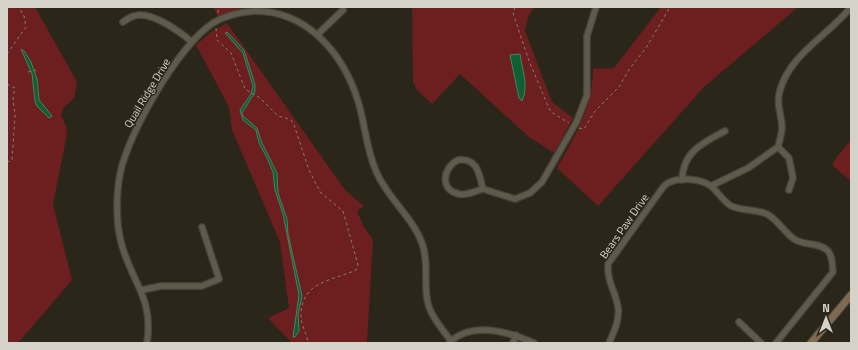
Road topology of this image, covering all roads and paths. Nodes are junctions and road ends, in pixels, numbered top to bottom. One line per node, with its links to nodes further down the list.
1 (19, 7): 10 (path)
2 (219, 7): 6 (path)
3 (596, 7): 19 (street)
4 (851, 7): 15 (street)
5 (343, 10): 8 (street)
6 (218, 21): 8 (street, Quail Ridge Drive); 9 (street, Quail Ridge Drive); 28 (path)
7 (123, 22): 9 (street)
8 (318, 34): 26 (street)
9 (192, 42): 22 (street, Quail Ridge Drive)
10 (7, 54)
11 (36, 70): 12 (path)
12 (28, 72)
13 (7, 84): 16 (path)
14 (725, 131): 17 (street)
15 (778, 147): 18 (street); 20 (street)
16 (7, 162)
17 (682, 180): 18 (street); 31 (street, Bears Paw Drive)
18 (711, 186): 33 (street)
19 (483, 189): 19 (street)
20 (788, 190)
21 (202, 227): 22 (street)
22 (142, 290): 27 (street, Quail Ridge Drive)
23 (851, 294): 34 (main road)
24 (739, 322): 32 (street)
25 (516, 335): 26 (street); 29 (street); 30 (street)
26 (450, 342)
27 (146, 343)
28 (308, 343)
29 (513, 343)
30 (534, 343)
31 (608, 343)
32 (761, 343)
33 (776, 343)
34 (811, 343)

